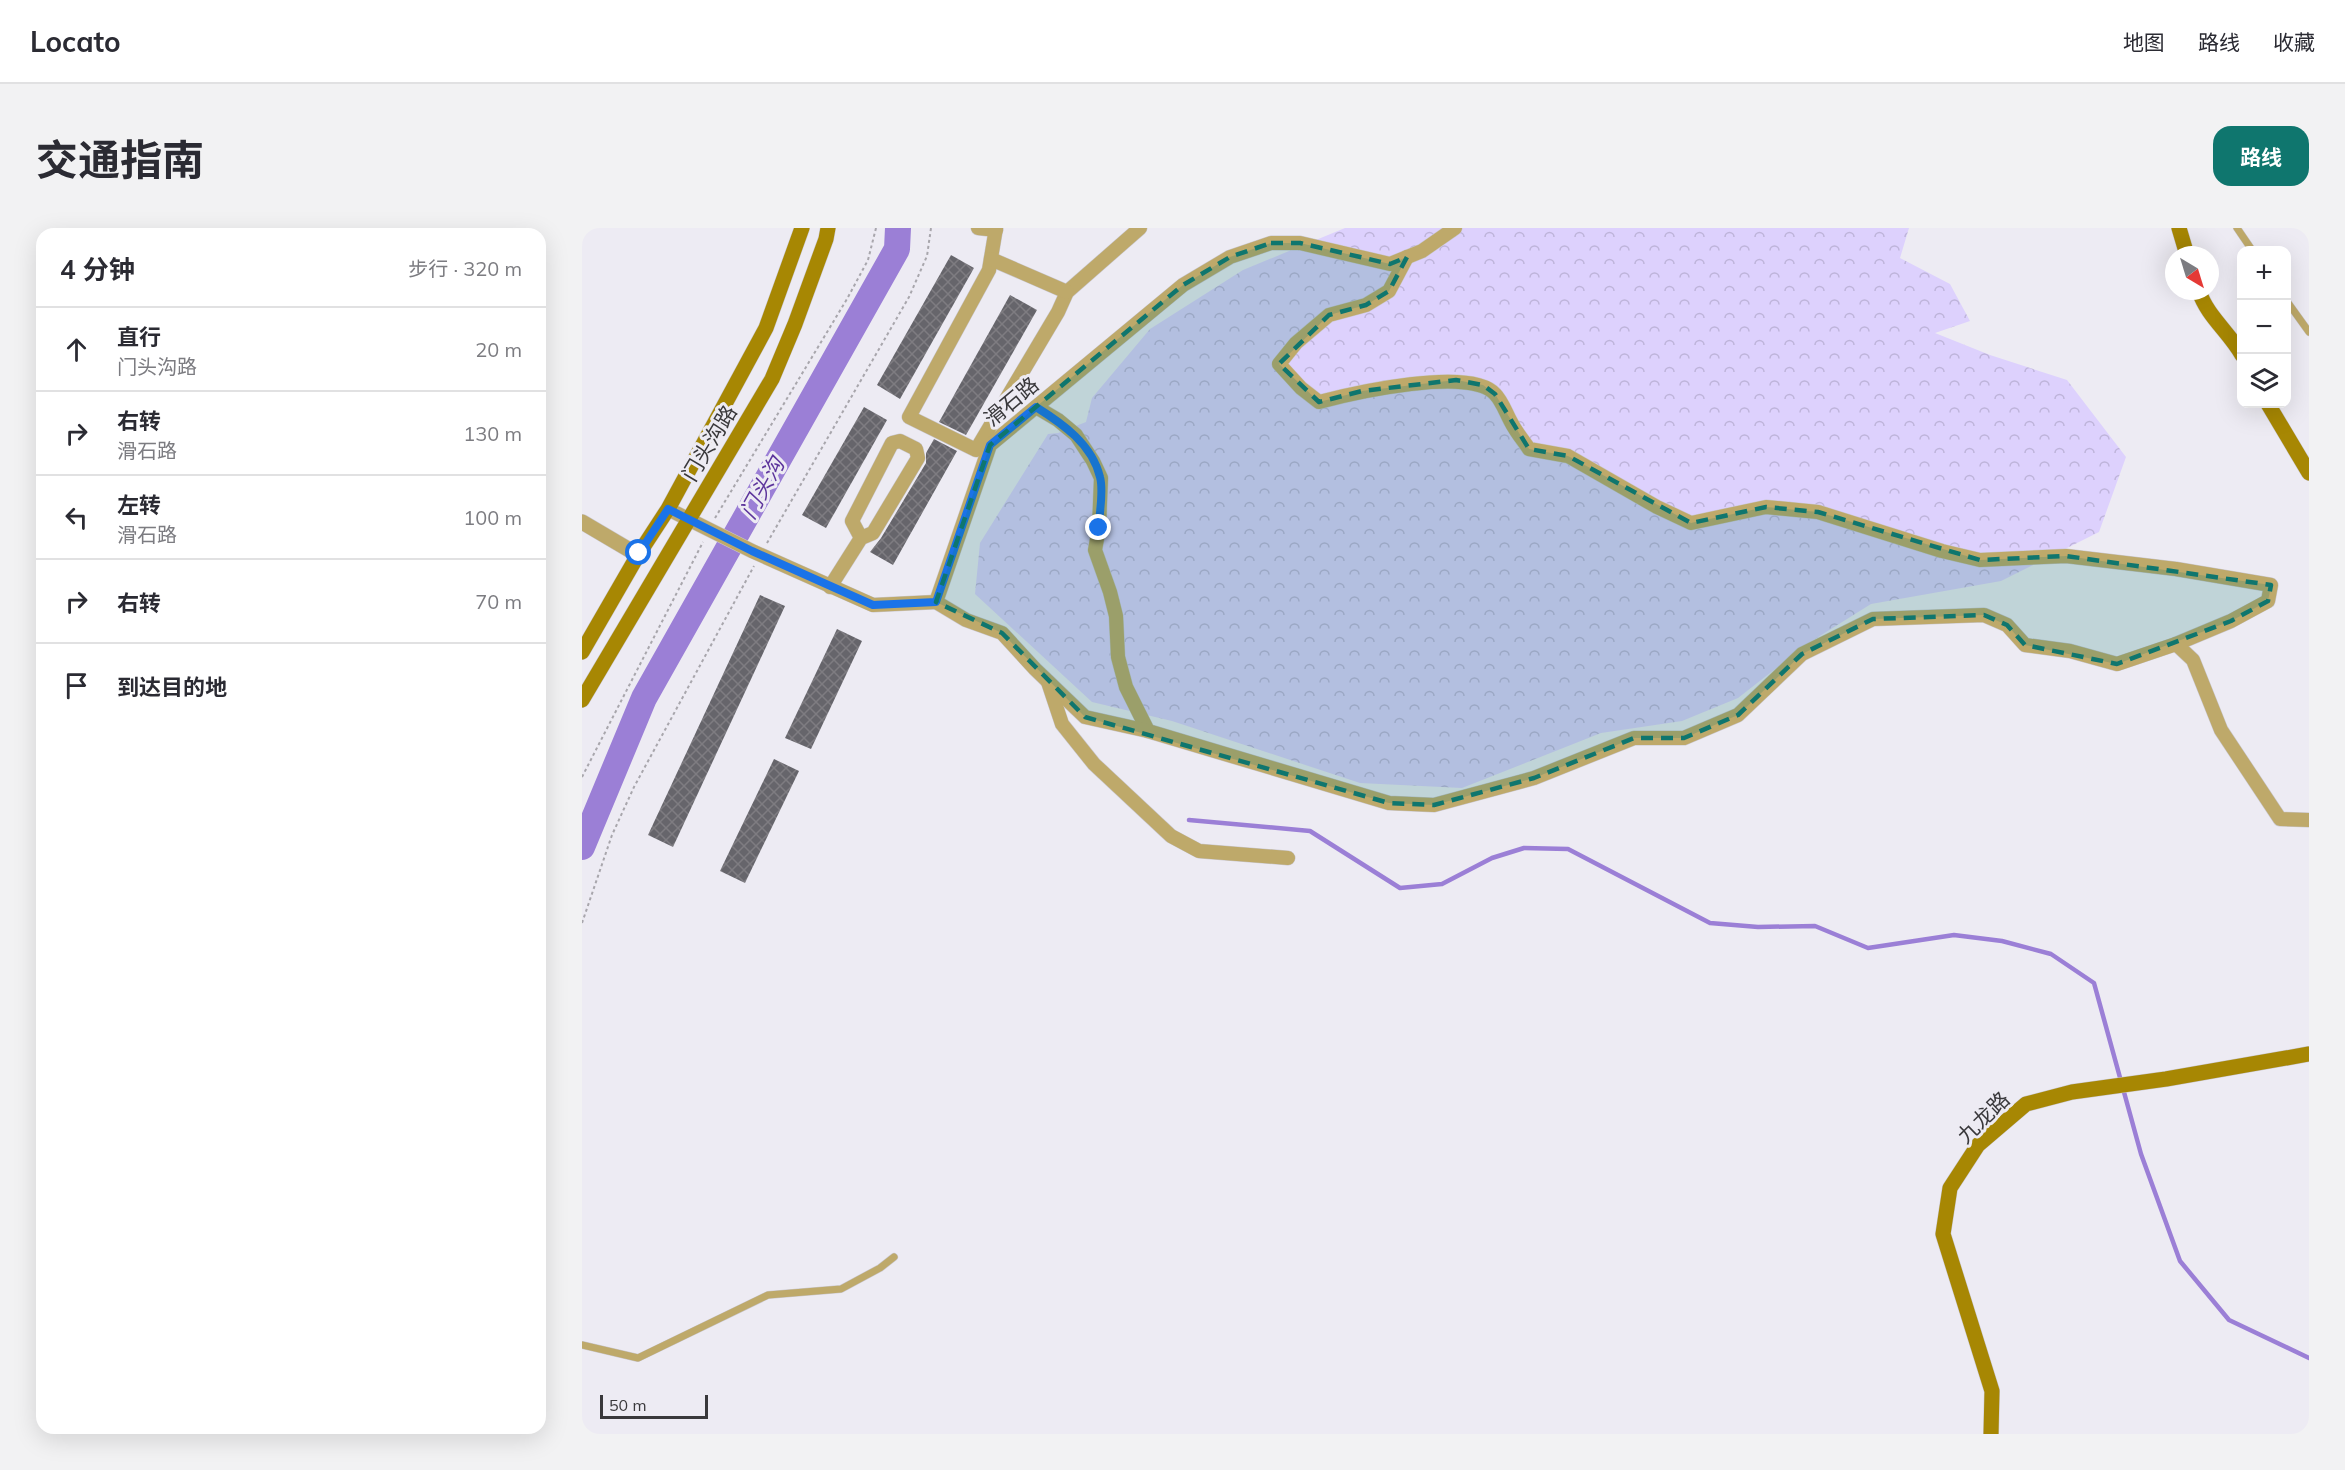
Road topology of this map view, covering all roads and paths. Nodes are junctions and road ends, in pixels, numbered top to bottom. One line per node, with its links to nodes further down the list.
1 (802, 228): 23 (main road, 门头沟路)
2 (828, 228): 24 (main road, 门头沟路)
3 (876, 228): 26 (path)
4 (931, 228): 28 (path)
5 (978, 228): 10 (street)
6 (1140, 228): 15 (street)
7 (1455, 228): 13 (street, 滑石路)
8 (2179, 228): 11 (main road)
9 (2236, 228): 12 (lane)
10 (996, 229): 14 (street)
11 (2184, 246)
12 (2249, 246)
13 (1407, 257): 20 (street, 滑石路); 32 (street)
14 (992, 259): 15 (street); 15 (street)
15 (1067, 292)
16 (2202, 300): 19 (main road)
17 (2291, 307): 18 (lane)
18 (2309, 332)
19 (2240, 354)
20 (1036, 407): 31 (street, 滑石路); 36 (street)
21 (2270, 408): 22 (main road)
22 (2309, 473)
23 (668, 509): 24 (street); 29 (main road, 门头沟路)
24 (688, 519): 26 (street); 35 (main road, 门头沟路)
25 (582, 522): 29 (street)
26 (708, 530): 28 (street); 37 (path)
27 (861, 538): 27 (street); 30 (street)
28 (756, 553): 30 (street); 40 (path)
29 (638, 555): 33 (main road, 门头沟路)
30 (830, 586): 31 (street)
31 (936, 602): 34 (street)
32 (2176, 644): 36 (street); 38 (street)
33 (582, 652)
34 (1048, 682): 36 (street); 39 (street)
35 (582, 700)
36 (1148, 731)
37 (582, 777)
38 (2309, 820)
39 (1288, 858)
40 (582, 923)
41 (2309, 1054): 44 (main road, 九龙路)
42 (894, 1257): 43 (lane)
43 (582, 1345)
44 (1991, 1434)

